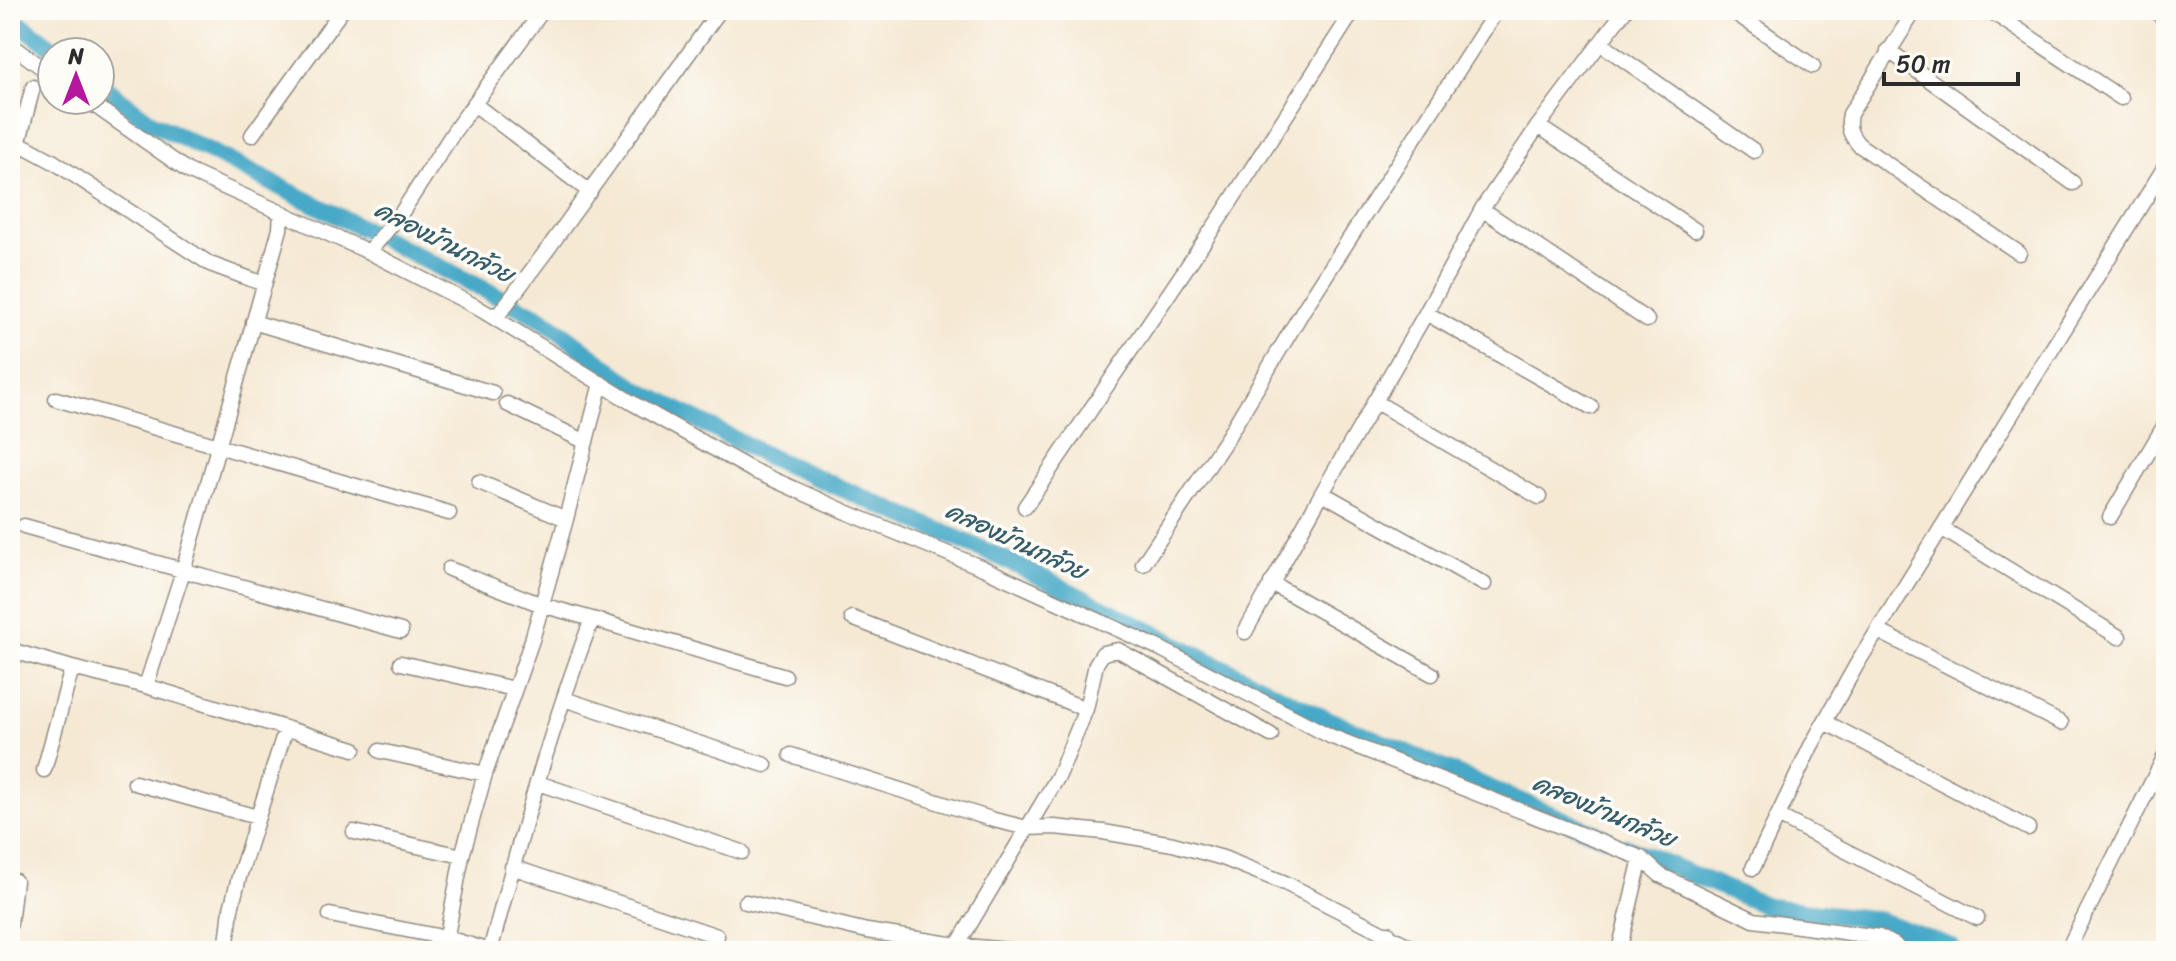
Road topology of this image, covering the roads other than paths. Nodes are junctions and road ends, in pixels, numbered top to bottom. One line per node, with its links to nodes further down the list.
1 (342, 10): 22 (street)
2 (543, 10): 19 (street)
3 (720, 10): 28 (street)
4 (1354, 10): 51 (street)
5 (1497, 10): 57 (street)
6 (1625, 10): 12 (street)
7 (1731, 10): 16 (street)
8 (1915, 10): 14 (street)
9 (1989, 10): 18 (street)
10 (2153, 10): 11 (street)
11 (2166, 19)
12 (1600, 43): 21 (street); 24 (street)
13 (10, 44): 15 (street)
14 (1888, 50): 27 (street); 33 (street)
15 (36, 63)
16 (1813, 66)
17 (33, 87): 23 (street)
18 (2121, 98)
19 (474, 104): 28 (street); 32 (street)
20 (110, 116): 30 (street)
21 (1538, 126): 29 (street); 31 (street)
22 (252, 135)
23 (14, 141): 26 (street); 34 (street)
24 (1754, 151)
25 (2166, 165): 56 (street)
26 (10, 175)
27 (2073, 183)
28 (590, 192): 36 (street)
29 (1482, 209): 35 (street); 37 (street)
30 (281, 212): 32 (street); 34 (street)
31 (1695, 230)
32 (373, 248): 36 (street)
33 (2019, 253)
34 (264, 284): 38 (street)
35 (1426, 313): 42 (street); 44 (street)
36 (494, 314): 39 (street)
37 (1647, 320)
38 (253, 322): 40 (street); 47 (street)
39 (601, 383): 46 (street); 98 (street)
40 (493, 393)
41 (56, 399): 47 (street)
42 (1374, 401): 49 (street); 50 (street)
43 (507, 404): 46 (street)
44 (1591, 407)
45 (2166, 423): 53 (street)
46 (586, 442): 54 (street)
47 (218, 447): 52 (street); 59 (street)
48 (479, 482): 54 (street)
49 (1322, 493): 60 (street); 61 (street)
50 (1539, 497)
51 (1025, 507)
52 (449, 513)
53 (2110, 517)
54 (566, 519): 62 (street)
55 (24, 526): 59 (street)
56 (1941, 528): 66 (street); 68 (street)
57 (1143, 564)
58 (449, 569): 62 (street)
59 (183, 571): 65 (street); 74 (street)
60 (1271, 583): 67 (street); 72 (street)
61 (1484, 584)
62 (542, 605): 64 (street); 75 (street)
63 (852, 618): 77 (street)
64 (592, 619): 73 (street); 76 (street)
65 (401, 631)
66 (1878, 631): 78 (street); 79 (street)
67 (1245, 632)
68 (2119, 637)
69 (10, 650): 71 (street)
70 (401, 663): 75 (street)
71 (72, 668): 74 (street); 87 (street)
72 (1432, 674)
73 (785, 676)
74 (146, 686): 80 (street)
75 (514, 689): 88 (street)
76 (564, 699): 86 (street); 90 (street)
77 (1086, 709): 81 (street); 93 (street)
78 (1825, 722): 91 (street); 94 (street)
79 (2061, 723)
80 (286, 728): 82 (street); 92 (street)
81 (1271, 735)
82 (354, 749)
83 (380, 751): 88 (street)
84 (2166, 754): 117 (street)
85 (791, 755): 93 (street)
86 (765, 765)
87 (44, 770)
88 (485, 774): 97 (street)
89 (135, 783): 92 (street)
90 (538, 783): 96 (street); 99 (street)
91 (1778, 816): 100 (street); 104 (street)
92 (257, 817): 110 (street)
93 (1027, 828): 106 (street); 109 (street)
94 (2028, 828)
95 (354, 832): 97 (street)
96 (742, 852)
97 (462, 856): 108 (street)
98 (1641, 858): 115 (street); 116 (street)
99 (512, 867): 107 (street); 111 (street)
100 (1753, 868)
101 (15, 881): 105 (street)
102 (746, 902): 109 (street)
103 (330, 915): 108 (street)
104 (1977, 918)
105 (10, 924)
106 (1388, 933): 113 (street); 114 (street)
107 (717, 936)
108 (446, 945): 111 (street)
109 (955, 948): 112 (street)
110 (226, 951)
111 (490, 951)
112 (1018, 951)
113 (1382, 951)
114 (1419, 951)
115 (1619, 951)
116 (1900, 951)
117 (2067, 951)

